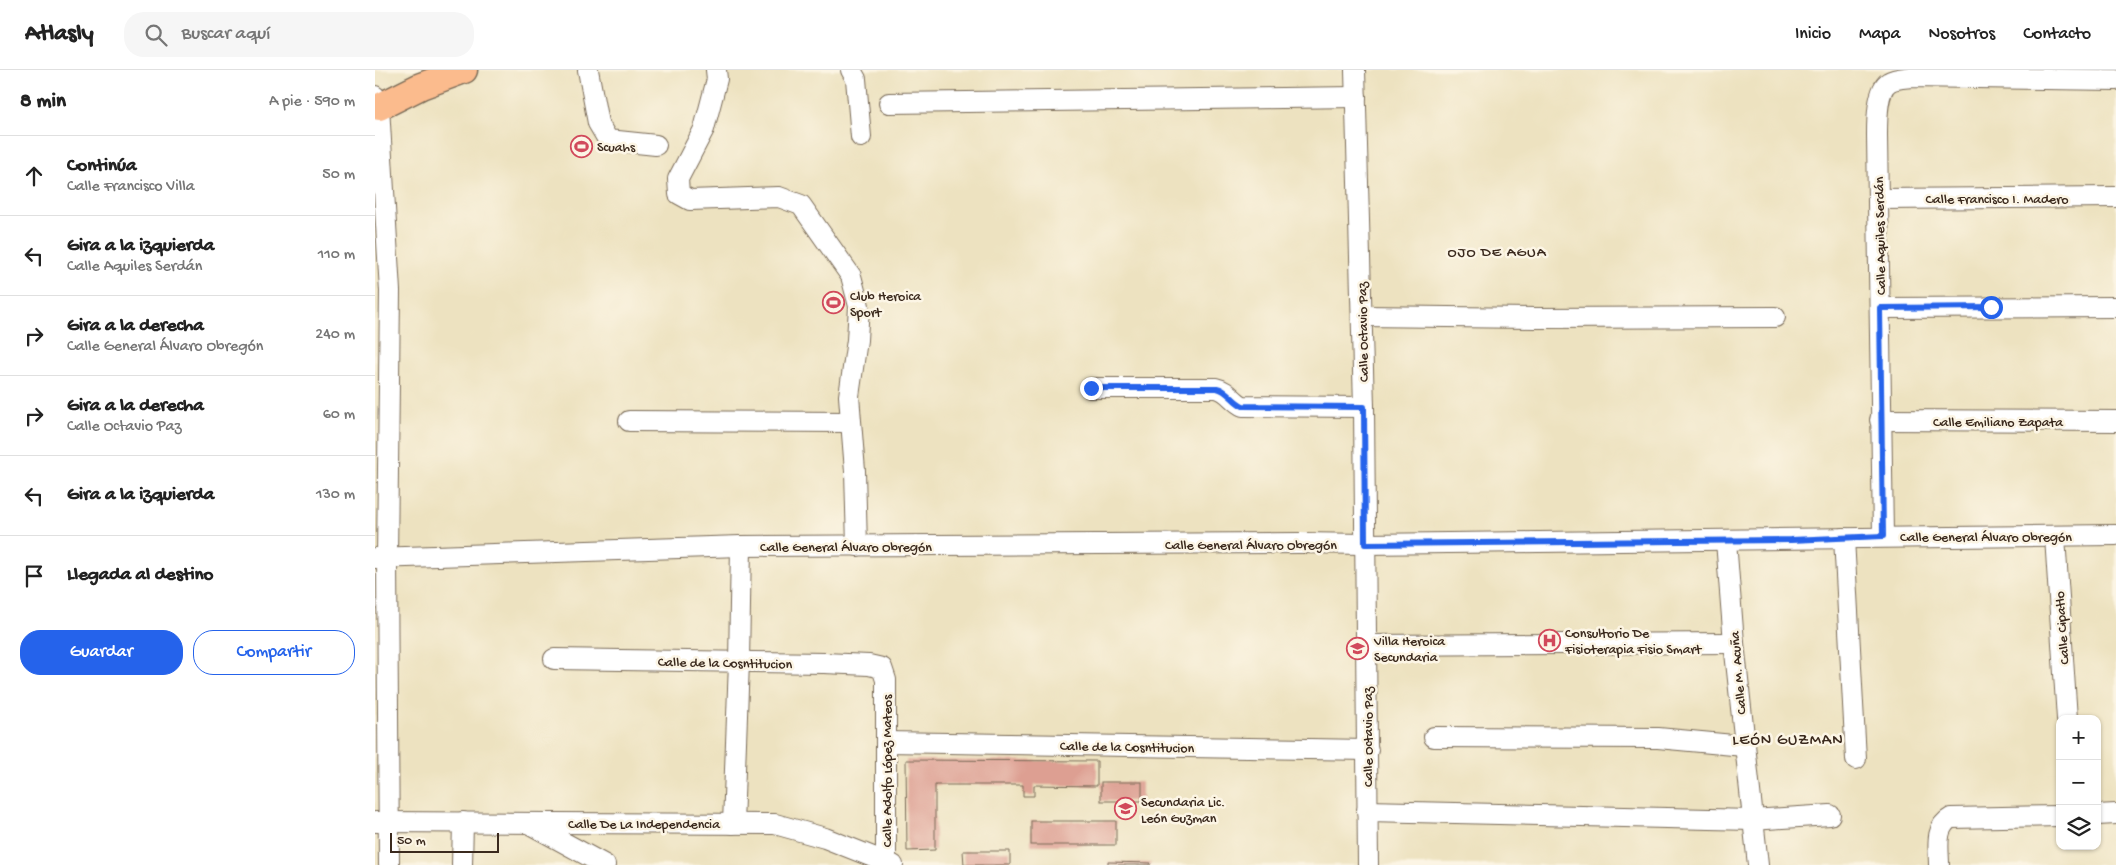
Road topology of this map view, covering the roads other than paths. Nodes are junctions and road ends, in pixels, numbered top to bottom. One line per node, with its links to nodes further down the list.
1 (464, 70): 9 (main road)
2 (588, 70): 11 (street)
3 (716, 70): 24 (street)
4 (851, 70): 10 (street)
5 (1355, 70): 7 (street, Calle Octavio Paz)
6 (2116, 80): 13 (street, Calle Aquiles Serdán)
7 (1356, 96): 8 (street); 17 (street, Calle Octavio Paz)
8 (889, 103)
9 (376, 104): 14 (street)
10 (861, 136)
11 (656, 145)
12 (2116, 197): 13 (street, Calle Francisco I. Madero)
13 (1879, 199): 16 (street, Calle Aquiles Serdán)
14 (383, 291): 25 (street)
15 (2116, 307): 16 (street)
16 (1880, 308): 21 (street, Calle Aquiles Serdán)
17 (1362, 316): 18 (street); 20 (street, Calle Octavio Paz)
18 (1775, 317)
19 (1091, 388): 20 (street)
20 (1364, 407): 31 (street, Calle Octavio Paz)
21 (1880, 420): 23 (street, Calle Emiliano Zapata); 27 (street, Calle Aquiles Serdán)
22 (629, 421): 24 (street)
23 (2116, 421)
24 (851, 422): 33 (street)
25 (382, 423): 34 (street)
26 (2116, 535): 28 (street, Calle General Álvaro Obregón)
27 (1883, 536): 28 (street, Calle General Álvaro Obregón); 29 (street, Calle General Álvaro Obregón)
28 (2055, 537): 40 (street, Calle Cipatlo)
29 (1844, 538): 30 (street, Calle General Álvaro Obregón); 45 (street)
30 (1726, 540): 31 (street, Calle General Álvaro Obregón); 35 (street, Calle M. Acuña)
31 (1365, 544): 33 (street, Calle General Álvaro Obregón); 36 (street, Calle Octavio Paz)
32 (741, 546): 33 (street, Calle General Álvaro Obregón); 34 (street, Calle General Álvaro Obregón); 38 (street)
33 (857, 546)
34 (381, 558): 52 (street)
35 (1734, 643): 36 (street); 43 (street, Calle M. Acuña)
36 (1367, 645): 44 (street, Calle Octavio Paz)
37 (554, 658): 38 (street, Calle de la Cosntitucion)
38 (739, 662): 39 (street, Calle de la Cosntitucion); 55 (street)
39 (886, 680): 42 (street, Calle Adolfo López Mateos)
40 (2067, 715)
41 (1434, 737): 43 (street)
42 (886, 742): 44 (street, Calle de la Cosntitucion); 57 (street, Calle Adolfo López Mateos)
43 (1744, 746): 51 (street, Calle M. Acuña)
44 (1368, 750): 46 (street, Calle Octavio Paz)
45 (1856, 759)
46 (1367, 811): 51 (street); 60 (street, Calle Octavio Paz)
47 (2116, 814): 49 (street)
48 (1829, 815): 51 (street)
49 (2101, 815)
50 (2056, 816): 62 (street)
51 (1752, 820): 61 (street, Calle M. Acuña)
52 (382, 822): 53 (street, Calle De La Independencia); 58 (street)
53 (463, 822): 54 (street, Calle De La Independencia); 59 (street)
54 (526, 822): 55 (street, Calle De La Independencia); 56 (street)
55 (733, 824): 57 (street, Calle De La Independencia)
56 (593, 862)
57 (889, 864)
58 (389, 865)
59 (463, 865)
60 (1368, 865)
61 (1758, 865)
62 (1939, 865)

